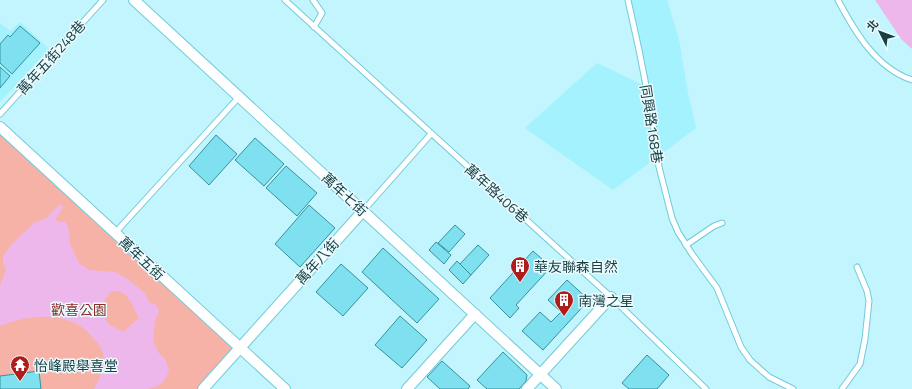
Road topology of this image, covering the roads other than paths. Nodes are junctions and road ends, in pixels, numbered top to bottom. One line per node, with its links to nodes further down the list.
1 (103, 0): 10 (lane, 萬年五街248巷)
2 (134, 0): 9 (street, 萬年七街)
3 (285, 0): 7 (lane, 萬年路406巷)
4 (313, 0): 7 (lane)
5 (628, 0): 16 (lane, 同興路168巷)
6 (838, 0): 8 (lane)
7 (314, 27): 12 (lane, 萬年路406巷)
8 (912, 80)
9 (239, 97): 13 (street, 萬年七街); 15 (lane)
10 (0, 114)
11 (0, 127): 15 (street, 萬年五街)
12 (431, 134): 13 (lane, 萬年八街); 18 (lane, 萬年路406巷)
13 (362, 211): 19 (street, 萬年七街); 20 (street, 萬年八街)
14 (722, 223): 16 (lane)
15 (115, 233): 20 (street, 萬年五街)
16 (686, 245): 28 (lane, 同興路168巷)
17 (857, 267): 29 (lane)
18 (611, 297): 21 (street); 27 (lane, 萬年路406巷)
19 (474, 314): 21 (street, 萬年七街); 24 (street)
20 (240, 348): 22 (street, 萬年八街); 23 (street, 萬年五街)
21 (540, 375): 25 (street); 26 (street, 萬年七街)
22 (203, 389)
23 (285, 389)
24 (407, 389)
25 (527, 389)
26 (556, 389)
27 (706, 389)
28 (793, 389)
29 (842, 389)

